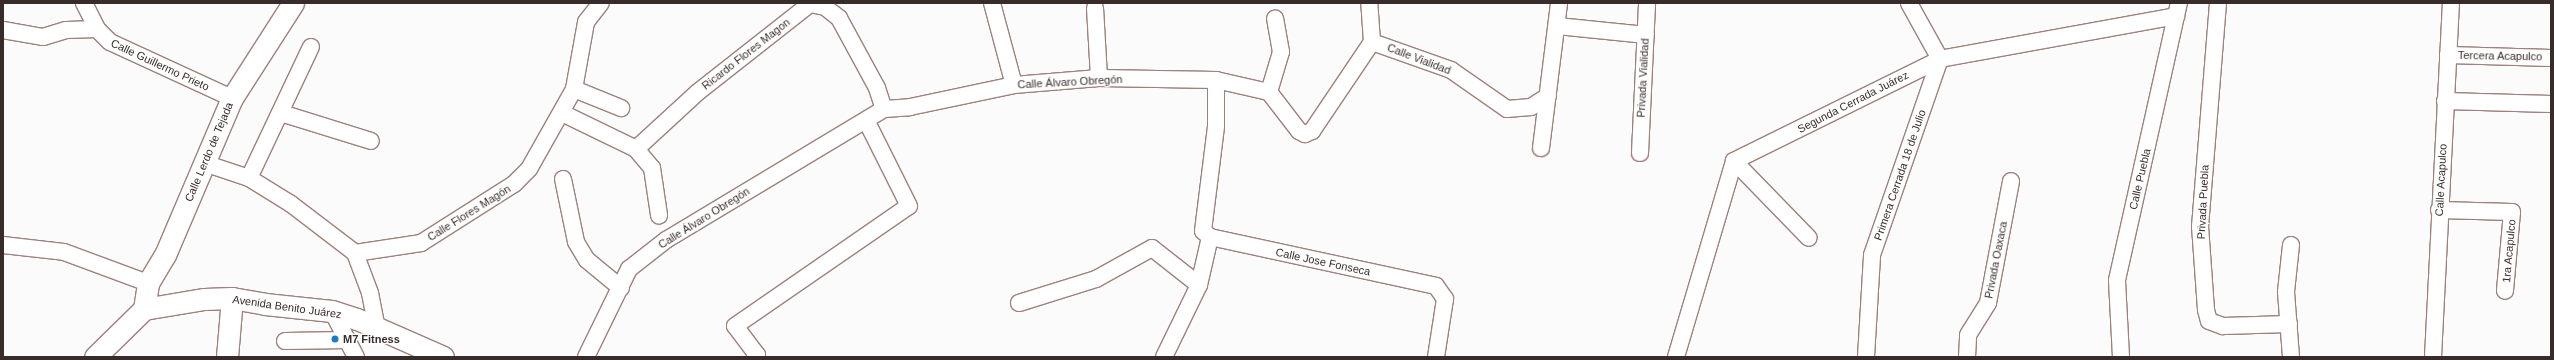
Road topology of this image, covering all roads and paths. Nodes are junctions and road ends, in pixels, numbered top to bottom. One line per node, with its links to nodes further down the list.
1 (84, 3): 16 (street, Calle Guillermo Prieto)
2 (293, 3): 29 (main road, Calle Lerdo de Tejada)
3 (601, 3): 26 (street, Calle Flores Magón)
4 (992, 3): 25 (street)
5 (1369, 3): 18 (street)
6 (1559, 3): 14 (street)
7 (1647, 3): 17 (street, Privada Vialidad)
8 (1909, 3): 22 (street)
9 (2218, 3): 61 (street, Privada Puebla)
10 (2451, 3): 20 (street, Calle Acapulco)
11 (1095, 8): 23 (street)
12 (2177, 10): 22 (street, Segunda Cerrada Juárez); 77 (street, Calle Puebla)
13 (1275, 19): 27 (street)
14 (1558, 26): 17 (street); 28 (street)
15 (3, 30): 16 (street)
16 (97, 30): 29 (street, Calle Guillermo Prieto)
17 (1646, 35): 40 (street, Privada Vialidad)
18 (1372, 42): 27 (street); 28 (street, Calle Vialidad)
19 (311, 47): 34 (street)
20 (2448, 55): 21 (street, Tercera Acapulco); 30 (street, Calle Acapulco)
21 (2551, 58)
22 (1940, 59): 41 (street, Segunda Cerrada Juárez); 75 (street, Primera Cerrada 18 de Julio)
23 (1099, 78): 24 (street, Calle Álvaro Obregón); 25 (street, Calle Álvaro Obregón)
24 (1216, 80): 27 (street, Calle Álvaro Obregón); 48 (street)
25 (1014, 85): 33 (street, Calle Álvaro Obregón)
26 (574, 89): 32 (street); 35 (street, Calle Flores Magón)
27 (1269, 92)
28 (1548, 96): 38 (street)
29 (232, 98): 42 (main road, Calle Lerdo de Tejada)
30 (2446, 101): 31 (street); 46 (street, Calle Acapulco)
31 (2551, 104)
32 (621, 108)
33 (884, 109): 36 (street, Calle Álvaro Obregón); 39 (street, Ricardo Flores Magon)
34 (281, 112): 37 (street); 43 (street)
35 (562, 113): 39 (street); 52 (street, Calle Flores Magón)
36 (866, 120): 55 (street, Calle Álvaro Obregón); 71 (street)
37 (371, 141)
38 (1542, 148)
39 (636, 150): 47 (street)
40 (1640, 153)
41 (1734, 161): 49 (street); 74 (street)
42 (204, 163): 43 (street); 53 (main road, Calle Lerdo de Tejada)
43 (249, 178): 52 (street)
44 (563, 179): 55 (street)
45 (2010, 181): 76 (street, Privada Oaxaca)
46 (2439, 210): 56 (street, 1ra Acapulco); 79 (street, Calle Acapulco)
47 (659, 214)
48 (1210, 237): 54 (street); 73 (street, Calle Jose Fonseca)
49 (1809, 238)
50 (3, 245): 53 (street)
51 (2291, 245): 61 (street)
52 (355, 253): 62 (street)
53 (148, 283): 59 (main road, Calle Lerdo de Tejada)
54 (1199, 284): 58 (street); 72 (street)
55 (621, 288): 70 (street, Calle Álvaro Obregón)
56 (2505, 291)
57 (232, 298): 59 (main road, Avenida Benito Juárez); 60 (main road, Avenida Benito Juárez); 67 (main road)
58 (1019, 303)
59 (144, 309): 66 (main road)
60 (332, 311): 62 (main road, Avenida Benito Juárez); 63 (street)
61 (2289, 324): 78 (street)
62 (377, 328): 65 (main road, Avenida Benito Juárez)
63 (348, 340): 64 (street); 68 (street)
64 (285, 341)
65 (422, 352): 69 (main road, Avenida Benito Juárez)
66 (95, 357)
67 (227, 357)
68 (356, 357)
69 (443, 357)
70 (586, 357)
71 (755, 357)
72 (1164, 357)
73 (1436, 357)
74 (1676, 357)
75 (1866, 357)
76 (1967, 357)
77 (2121, 357)
78 (2292, 357)
79 (2433, 357)

